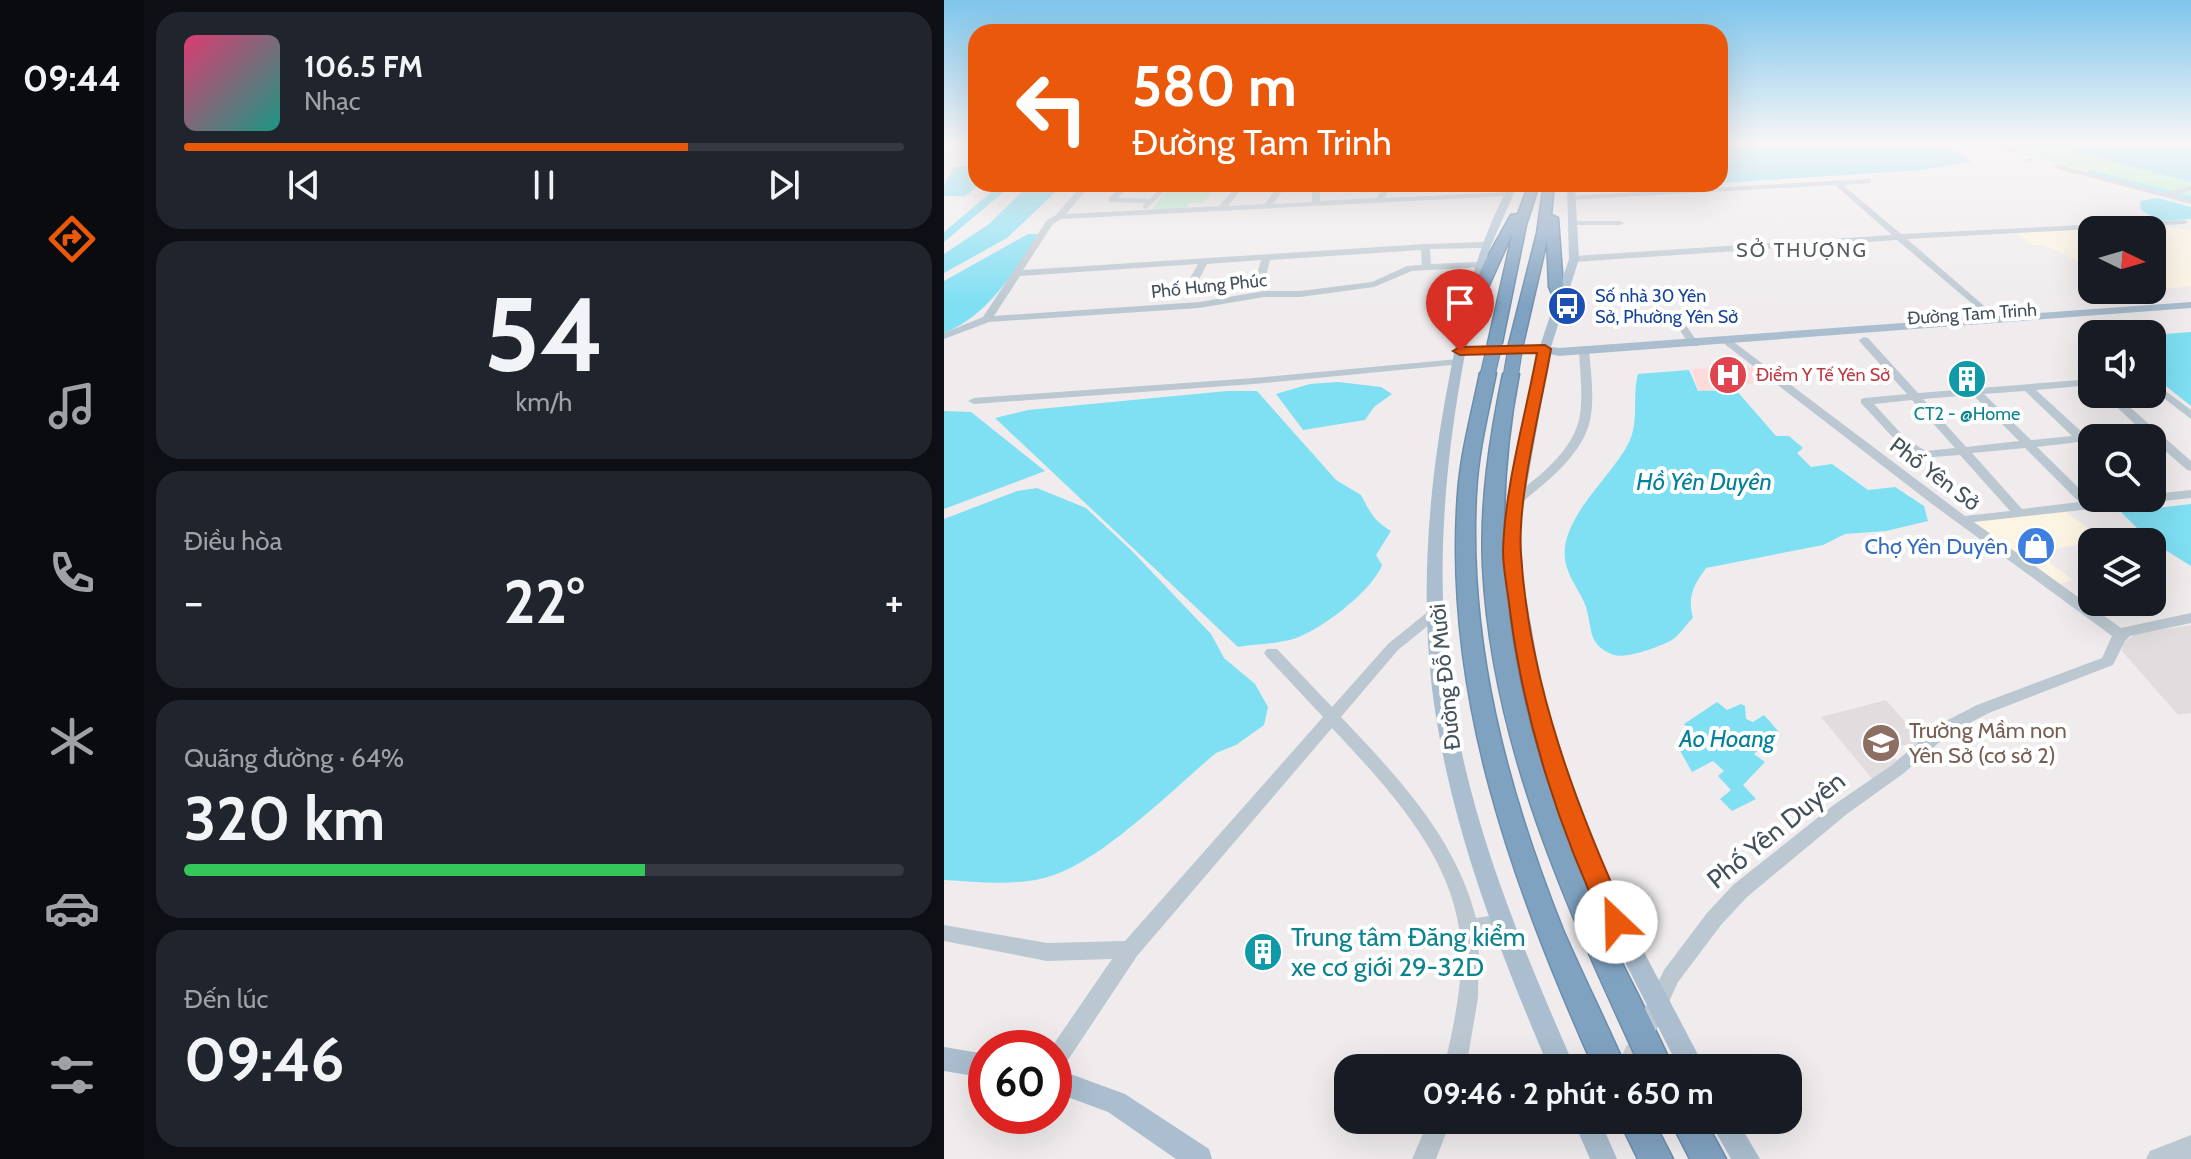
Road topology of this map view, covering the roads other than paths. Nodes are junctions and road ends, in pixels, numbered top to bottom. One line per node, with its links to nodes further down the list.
1 (1074, 197): 22 (street)
2 (1115, 197): 16 (street)
3 (1156, 197): 16 (street)
4 (1231, 197): 20 (street)
5 (1274, 197): 19 (street)
6 (1316, 197): 18 (street)
7 (1381, 197): 17 (street)
8 (1458, 197): 17 (street)
9 (1506, 197): 27 (main road, Đường Đỗ Mười)
10 (1527, 197): 45 (highway)
11 (1530, 197): 54 (highway, bridge)
12 (1548, 197): 54 (highway, bridge)
13 (1550, 197): 39 (highway)
14 (1572, 197): 24 (main road)
15 (1854, 197): 26 (street)
16 (1152, 201): 21 (street)
17 (1379, 202): 18 (street)
18 (1316, 204): 19 (street)
19 (1267, 207): 20 (street)
20 (1220, 210): 21 (street)
21 (1141, 214): 22 (street)
22 (1049, 221): 36 (street)
23 (2184, 222): 26 (street)
24 (1580, 223): 25 (street); 31 (main road)
25 (1620, 223)
26 (1899, 236): 31 (street); 44 (street)
27 (1483, 245): 28 (street); 33 (main road, Đường Đỗ Mười)
28 (1425, 247): 29 (street); 34 (street)
29 (1394, 248): 30 (street); 35 (street)
30 (1266, 257): 32 (street); 38 (street)
31 (1574, 259): 39 (main road)
32 (1204, 261): 36 (street); 37 (street)
33 (1477, 265): 34 (street, Phố Hưng Phúc); 45 (main road, Đường Đỗ Mười)
34 (1427, 266): 35 (street, Phố Hưng Phúc)
35 (1399, 270): 42 (street, Phố Hưng Phúc)
36 (1018, 273): 42 (street)
37 (1191, 285)
38 (1259, 285)
39 (1561, 300): 46 (main road)
40 (2191, 305): 44 (main road, Đường Tam Trinh)
41 (2191, 315): 47 (main road, Đường Tam Trinh)
42 (987, 319): 48 (street, Phố Hưng Phúc)
43 (1672, 320): 50 (street)
44 (1995, 320): 47 (main road, Đường Tam Trinh)
45 (1464, 325): 53 (main road, Đường Đỗ Mười)
46 (1552, 333): 51 (main road); 52 (main road)
47 (1860, 335): 49 (main road, Đường Tam Trinh); 59 (street)
48 (944, 336)
49 (1727, 342): 50 (main road, Đường Tam Trinh); 76 (street, Phố Yên Sở)
50 (1694, 344): 51 (main road, Đường Tam Trinh)
51 (1584, 351): 52 (main road, Đường Tam Trinh); 73 (street)
52 (1549, 354): 53 (main road, Đường Tam Trinh); 73 (main road)
53 (1459, 356): 60 (street); 77 (main road, Đường Đỗ Mười)
54 (1499, 374): 91 (highway); 92 (highway)
55 (2078, 383): 56 (street)
56 (2028, 388): 57 (street); 64 (street)
57 (1976, 392): 59 (street); 66 (street)
58 (2166, 395): 62 (street)
59 (1915, 397): 68 (street); 68 (street)
60 (974, 401)
61 (2124, 408): 63 (street)
62 (2191, 416)
63 (2142, 424)
64 (2078, 435)
65 (2078, 439): 66 (street)
66 (2028, 444): 68 (street); 70 (street)
67 (2166, 445): 69 (street)
68 (1963, 451): 75 (street)
69 (2191, 467)
70 (2078, 494)
71 (2191, 494): 72 (street)
72 (2166, 496)
73 (1517, 500): 86 (main road)
74 (2078, 506): 75 (street)
75 (2019, 513): 76 (street)
76 (1962, 520): 79 (street, Phố Yên Sở)
77 (1435, 613): 81 (street); 82 (main road, Đường Đỗ Mười)
78 (2191, 618): 79 (street)
79 (2121, 635): 86 (street, Phố Yên Duyên)
80 (1272, 653): 81 (street)
81 (1332, 719): 83 (street); 85 (street)
82 (1502, 922): 83 (street); 90 (main road, Đường Đỗ Mười)
83 (1469, 928): 89 (street)
84 (944, 933): 85 (street)
85 (1130, 950): 88 (street)
86 (1657, 1002): 87 (street, Phố Yên Duyên); 93 (main road)
87 (1646, 1028)
88 (1072, 1035)
89 (1457, 1054)
90 (1556, 1054)
91 (1603, 1054)
92 (1650, 1054)
93 (1685, 1054)
94 (944, 1059): 95 (main road)
95 (968, 1063)
96 (1072, 1087): 102 (main road)
97 (1434, 1134): 103 (street)
98 (1694, 1134): 105 (highway)
99 (1731, 1134): 106 (main road)
100 (1602, 1138): 104 (highway)
101 (2191, 1147): 107 (street)
102 (1199, 1159)
103 (1424, 1159)
104 (1656, 1159)
105 (1709, 1159)
106 (1747, 1159)
107 (2158, 1159)

